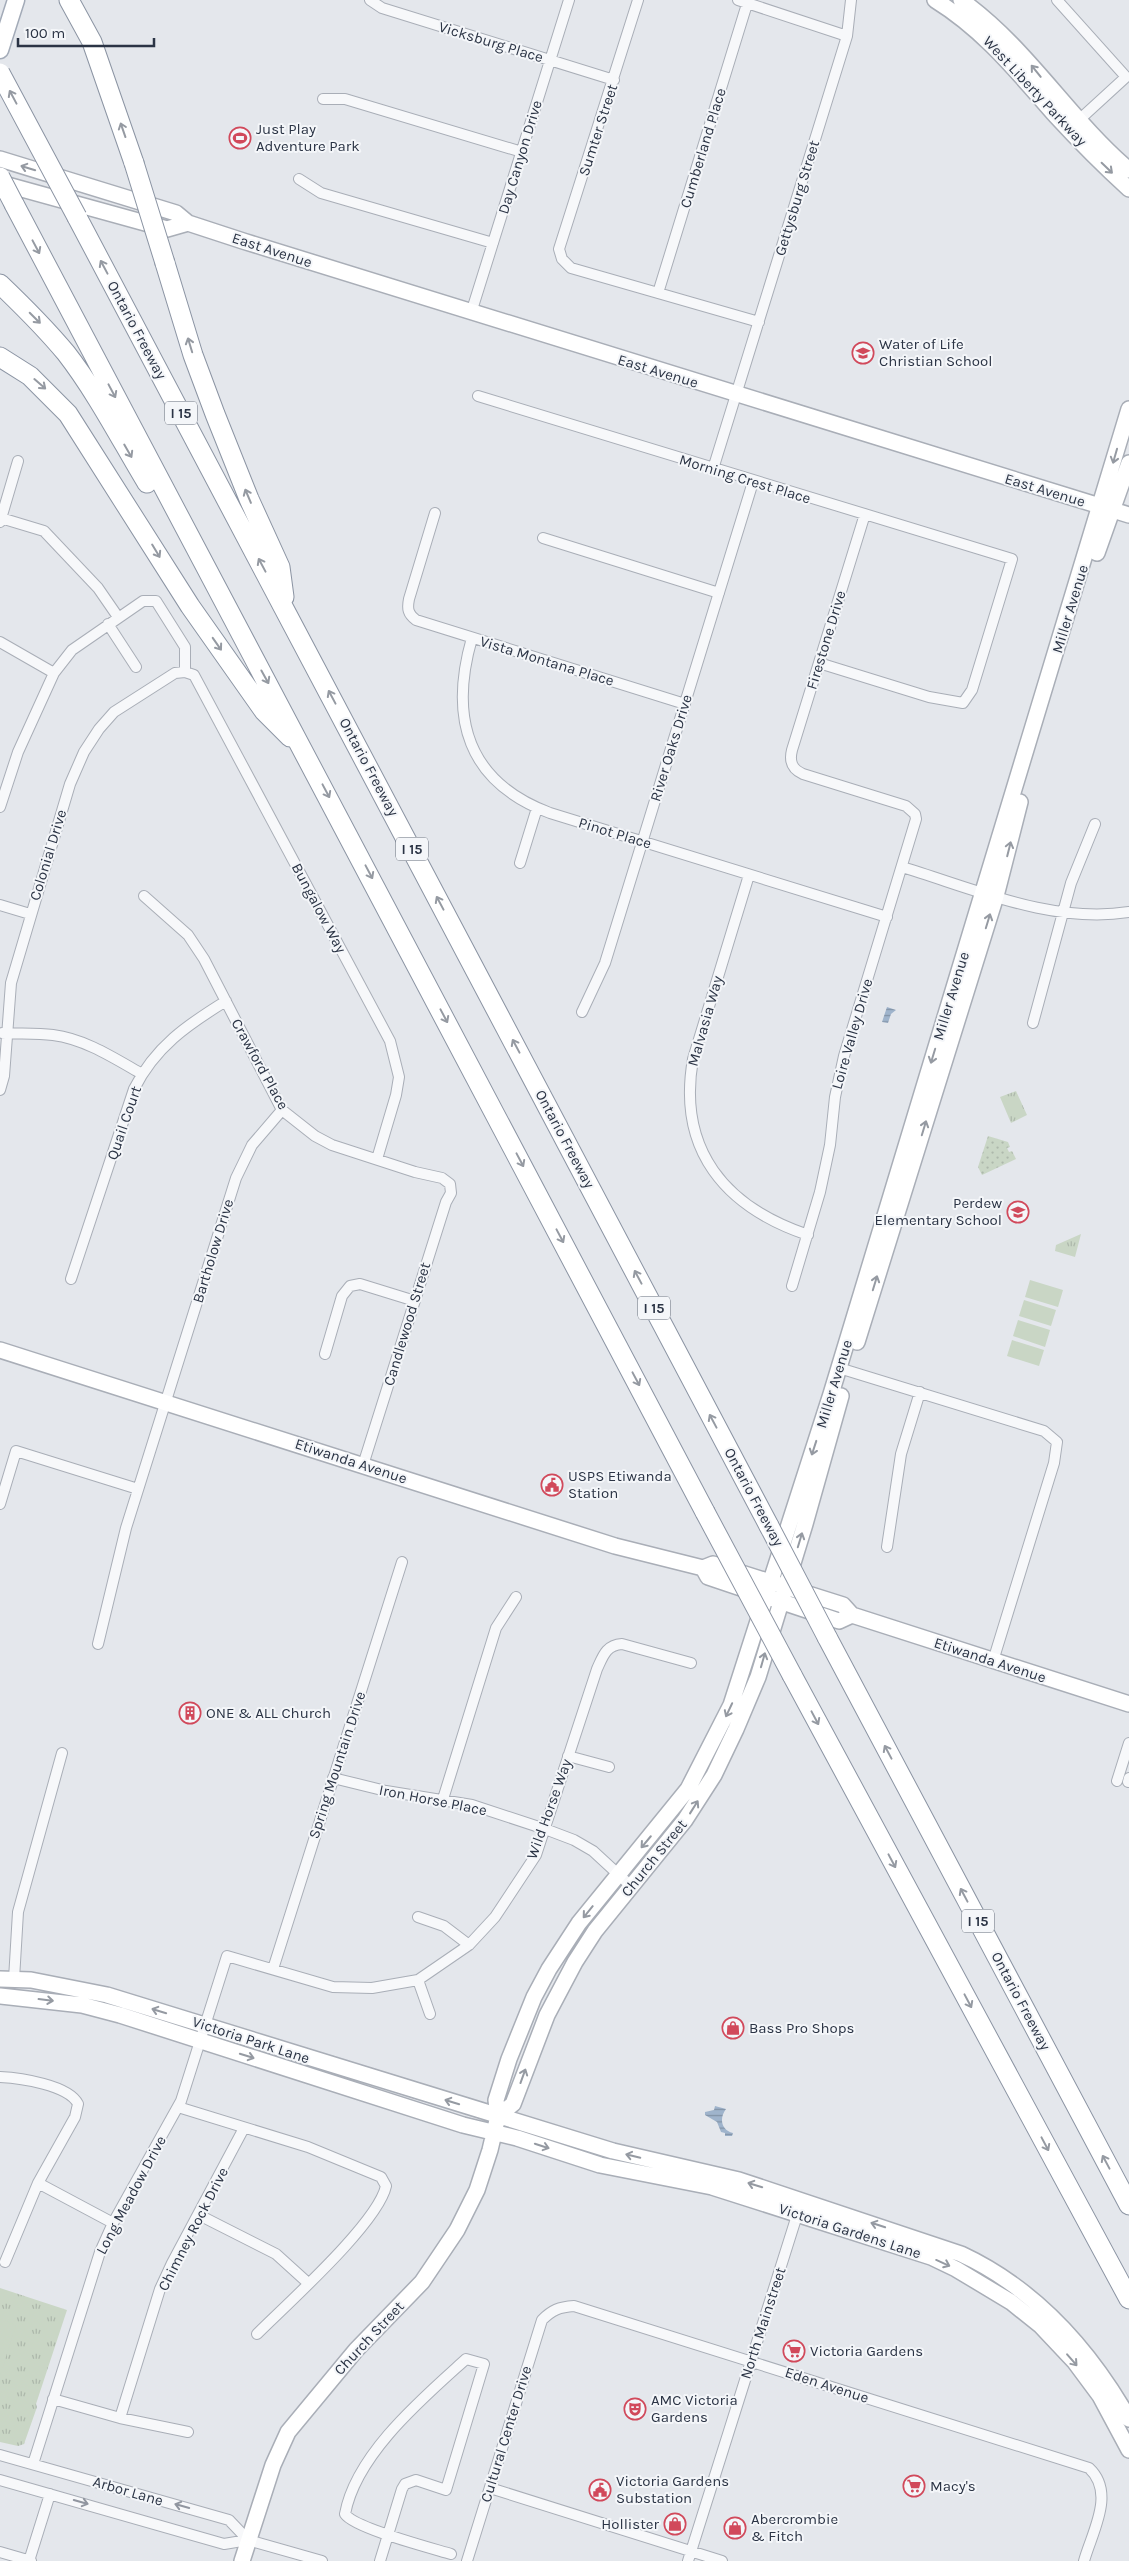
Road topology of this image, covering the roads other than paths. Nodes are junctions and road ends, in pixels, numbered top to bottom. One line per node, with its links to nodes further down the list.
1 (16, 0): 12 (main road)
2 (69, 0): 49 (highway, one-way to 2, bridge)
3 (370, 0): 13 (street, Vicksburg Place)
4 (569, 0): 13 (street, Day Canyon Drive)
5 (638, 0): 15 (street, Sumter Street)
6 (851, 0): 11 (street, Gettysburg Street)
7 (935, 0): 25 (main road, West Liberty Parkway, one-way to 25)
8 (961, 0): 17 (main road, West Liberty Parkway, one-way to 8)
9 (1057, 0): 17 (street)
10 (742, 2): 11 (street); 30 (street, Cumberland Place)
11 (847, 36): 32 (street, Gettysburg Street)
12 (0, 50)
13 (550, 61): 15 (street, Vicksburg Place); 18 (street, Day Canyon Drive)
14 (0, 73): 49 (highway, Ontario Freeway / I 15, one-way to 14, bridge)
15 (614, 80): 30 (street, Sumter Street)
16 (323, 99): 18 (street)
17 (1079, 120): 20 (main road, West Liberty Parkway)
18 (522, 152): 28 (street, Day Canyon Drive)
19 (0, 159): 26 (main road, East Avenue, one-way to 19)
20 (1129, 170)
21 (0, 173): 26 (main road)
22 (0, 177): 45 (highway, one-way to 45, bridge)
23 (299, 179): 28 (street)
24 (0, 183): 27 (main road, East Avenue)
25 (1129, 188)
26 (126, 198): 27 (main road, East Avenue)
27 (188, 224): 31 (main road, East Avenue)
28 (493, 243): 31 (street, Day Canyon Drive)
29 (0, 284): 45 (highway, one-way to 45)
30 (658, 292): 32 (street)
31 (472, 313): 34 (main road, East Avenue)
32 (759, 322): 34 (street, Gettysburg Street)
33 (0, 357): 59 (highway, one-way to 59)
34 (736, 394): 39 (street, Gettysburg Street); 41 (main road, East Avenue)
35 (478, 396): 39 (street, Morning Crest Place)
36 (1129, 409): 41 (main road, Miller Avenue, one-way to 41)
37 (18, 461): 46 (street)
38 (1129, 463): 41 (main road, Miller Avenue)
39 (713, 469): 40 (street, Morning Crest Place)
40 (753, 482): 43 (street, Morning Crest Place); 48 (street, River Oaks Drive)
41 (1106, 509): 44 (main road, East Avenue); 68 (main road, Miller Avenue)
42 (436, 514): 52 (street, Vista Montana Place)
43 (865, 514): 54 (street, Firestone Drive); 54 (street, Morning Crest Place)
44 (1129, 515)
45 (179, 519): 59 (highway, one-way to 59)
46 (1, 520): 50 (street)
47 (543, 538): 48 (street)
48 (719, 593): 58 (street, River Oaks Drive)
49 (285, 608): 133 (highway, Ontario Freeway / I 15, one-way to 49, bridge)
50 (118, 617): 51 (street); 56 (street)
51 (108, 624): 55 (street); 57 (street)
52 (472, 638): 58 (street, Vista Montana Place); 61 (street, Pinot Place)
53 (0, 642): 57 (street)
54 (819, 663): 62 (street, Firestone Drive)
55 (136, 667)
56 (185, 672): 73 (street, Colonial Drive); 82 (street, Bungalow Way)
57 (54, 673): 60 (street)
58 (685, 704): 64 (street, River Oaks Drive)
59 (306, 754): 140 (highway, one-way to 140, bridge)
60 (0, 807)
61 (536, 808): 64 (street, Pinot Place); 65 (street)
62 (915, 814): 66 (street, Loire Valley Drive)
63 (1095, 824): 71 (street)
64 (643, 842): 67 (street, Pinot Place); 76 (street, River Oaks Drive)
65 (520, 863)
66 (902, 866): 68 (street); 74 (street, Loire Valley Drive)
67 (749, 875): 74 (street, Pinot Place); 84 (street, Malvasia Way)
68 (989, 894): 71 (street); 90 (main road, Miller Avenue)
69 (144, 896): 75 (street, Crawford Place)
70 (0, 905): 73 (street)
71 (1062, 912): 72 (street); 77 (street)
72 (1129, 912)
73 (30, 914): 78 (street, Colonial Drive)
74 (887, 917): 84 (street, Loire Valley Drive)
75 (226, 1000): 79 (street, Quail Court); 81 (street, Crawford Place)
76 (582, 1012)
77 (1033, 1023)
78 (3, 1033): 79 (street); 80 (street, Colonial Drive)
79 (142, 1074): 85 (street, Quail Court)
80 (0, 1090)
81 (282, 1110): 82 (street, Crawford Place); 92 (street, Bartholow Drive)
82 (377, 1160): 83 (street, Crawford Place)
83 (450, 1184): 87 (street, Candlewood Street)
84 (808, 1235): 86 (street, Loire Valley Drive)
85 (71, 1279)
86 (792, 1286)
87 (415, 1301): 89 (street); 93 (street, Candlewood Street)
88 (0, 1350): 92 (main road, Etiwanda Avenue)
89 (325, 1354)
90 (843, 1370): 91 (street); 99 (main road, Miller Avenue)
91 (920, 1392): 96 (street); 104 (street)
92 (165, 1403): 93 (main road, Etiwanda Avenue); 94 (street, Bartholow Drive)
93 (363, 1465): 98 (main road, Etiwanda Avenue)
94 (138, 1489): 95 (street); 103 (street, Bartholow Drive)
95 (0, 1504)
96 (887, 1547)
97 (402, 1562): 111 (street, Spring Mountain Drive)
98 (703, 1568): 99 (main road, Etiwanda Avenue); 101 (main road, Etiwanda Avenue)
99 (778, 1584): 101 (main road, Church Street); 102 (main road, Etiwanda Avenue)
100 (516, 1597): 113 (street)
101 (773, 1599): 102 (main road, Etiwanda Avenue); 115 (main road, Church Street, one-way to 115); 116 (main road, Church Street, one-way to 101)
102 (852, 1615): 104 (main road, Etiwanda Avenue)
103 (98, 1644)
104 (993, 1661): 106 (main road, Etiwanda Avenue)
105 (691, 1663): 109 (street, Wild Horse Way)
106 (1129, 1704)
107 (1129, 1743): 112 (street)
108 (62, 1753): 121 (street)
109 (568, 1756): 110 (street); 114 (street, Wild Horse Way)
110 (609, 1767)
111 (333, 1778): 113 (street, Iron Horse Place); 120 (street, Spring Mountain Drive)
112 (1125, 1780)
113 (443, 1798): 114 (street, Iron Horse Place)
114 (545, 1829): 115 (street, Iron Horse Place); 118 (street, Wild Horse Way)
115 (619, 1874): 116 (street, Iron Horse Place); 129 (main road, Church Street, one-way to 129)
116 (632, 1886): 129 (main road, Church Street, one-way to 116)
117 (418, 1917): 118 (street)
118 (469, 1945): 122 (street, Wild Horse Way)
119 (227, 1956): 120 (street, Wild Horse Way); 125 (street, Long Meadow Drive)
120 (273, 1969): 122 (street, Wild Horse Way)
121 (7, 1979): 125 (main road, Victoria Park Lane, one-way to 121)
122 (418, 1980): 124 (street)
123 (0, 1996): 126 (main road, Victoria Park Lane, one-way to 126)
124 (430, 2014)
125 (206, 2026): 126 (street, Long Meadow Drive); 129 (main road, Victoria Park Lane, one-way to 125)
126 (201, 2042): 128 (street, Long Meadow Drive); 131 (main road, Victoria Park Lane, one-way to 131)
127 (0, 2077): 132 (street)
128 (178, 2106): 130 (street); 136 (street, Long Meadow Drive)
129 (498, 2116): 131 (main road, Church Street); 134 (main road, Victoria Gardens Lane, one-way to 129)
130 (244, 2128): 135 (street, Chimney Rock Drive); 138 (street)
131 (495, 2133): 134 (main road, Victoria Gardens Lane, one-way to 134); 156 (main road, Church Street)
132 (38, 2183): 136 (street); 137 (street)
133 (1129, 2205)
134 (800, 2207): 139 (main road, Victoria Gardens Lane, one-way to 139); 142 (main road, Victoria Gardens Lane, one-way to 134); 144 (street, North Mainstreet)
135 (199, 2215): 138 (street); 146 (street, Chimney Rock Drive)
136 (113, 2223): 145 (street, Long Meadow Drive)
137 (5, 2262)
138 (308, 2282): 143 (street)
139 (988, 2286): 142 (main road); 149 (main road, Victoria Gardens Lane, one-way to 149)
140 (1129, 2299)
141 (551, 2311): 144 (street, Eden Avenue); 153 (street, Cultural Center Drive)
142 (1061, 2326): 147 (main road, Victoria Gardens Lane)
143 (256, 2334)
144 (751, 2361): 159 (street, North Mainstreet); 166 (street, Eden Avenue)
145 (53, 2399): 146 (street); 151 (street, Long Meadow Drive)
146 (120, 2418): 148 (street)
147 (1129, 2419)
148 (188, 2432)
149 (1129, 2450)
150 (0, 2455): 151 (street, Arbor Lane)
151 (33, 2464): 156 (street, Arbor Lane, one-way to 151)
152 (0, 2480): 154 (street, Arbor Lane)
153 (490, 2488): 159 (street); 164 (street, Cultural Center Drive)
154 (50, 2494): 156 (street, Arbor Lane, one-way to 156); 160 (street)
155 (387, 2534): 155 (street); 158 (street); 163 (street)
156 (248, 2540): 161 (main road, Church Street); 162 (street, Arbor Lane)
157 (0, 2552): 160 (street)
158 (451, 2554)
159 (690, 2556): 165 (street)
160 (30, 2561)
161 (242, 2561)
162 (322, 2561)
163 (380, 2561)
164 (467, 2561)
165 (722, 2561)
166 (1084, 2561)

